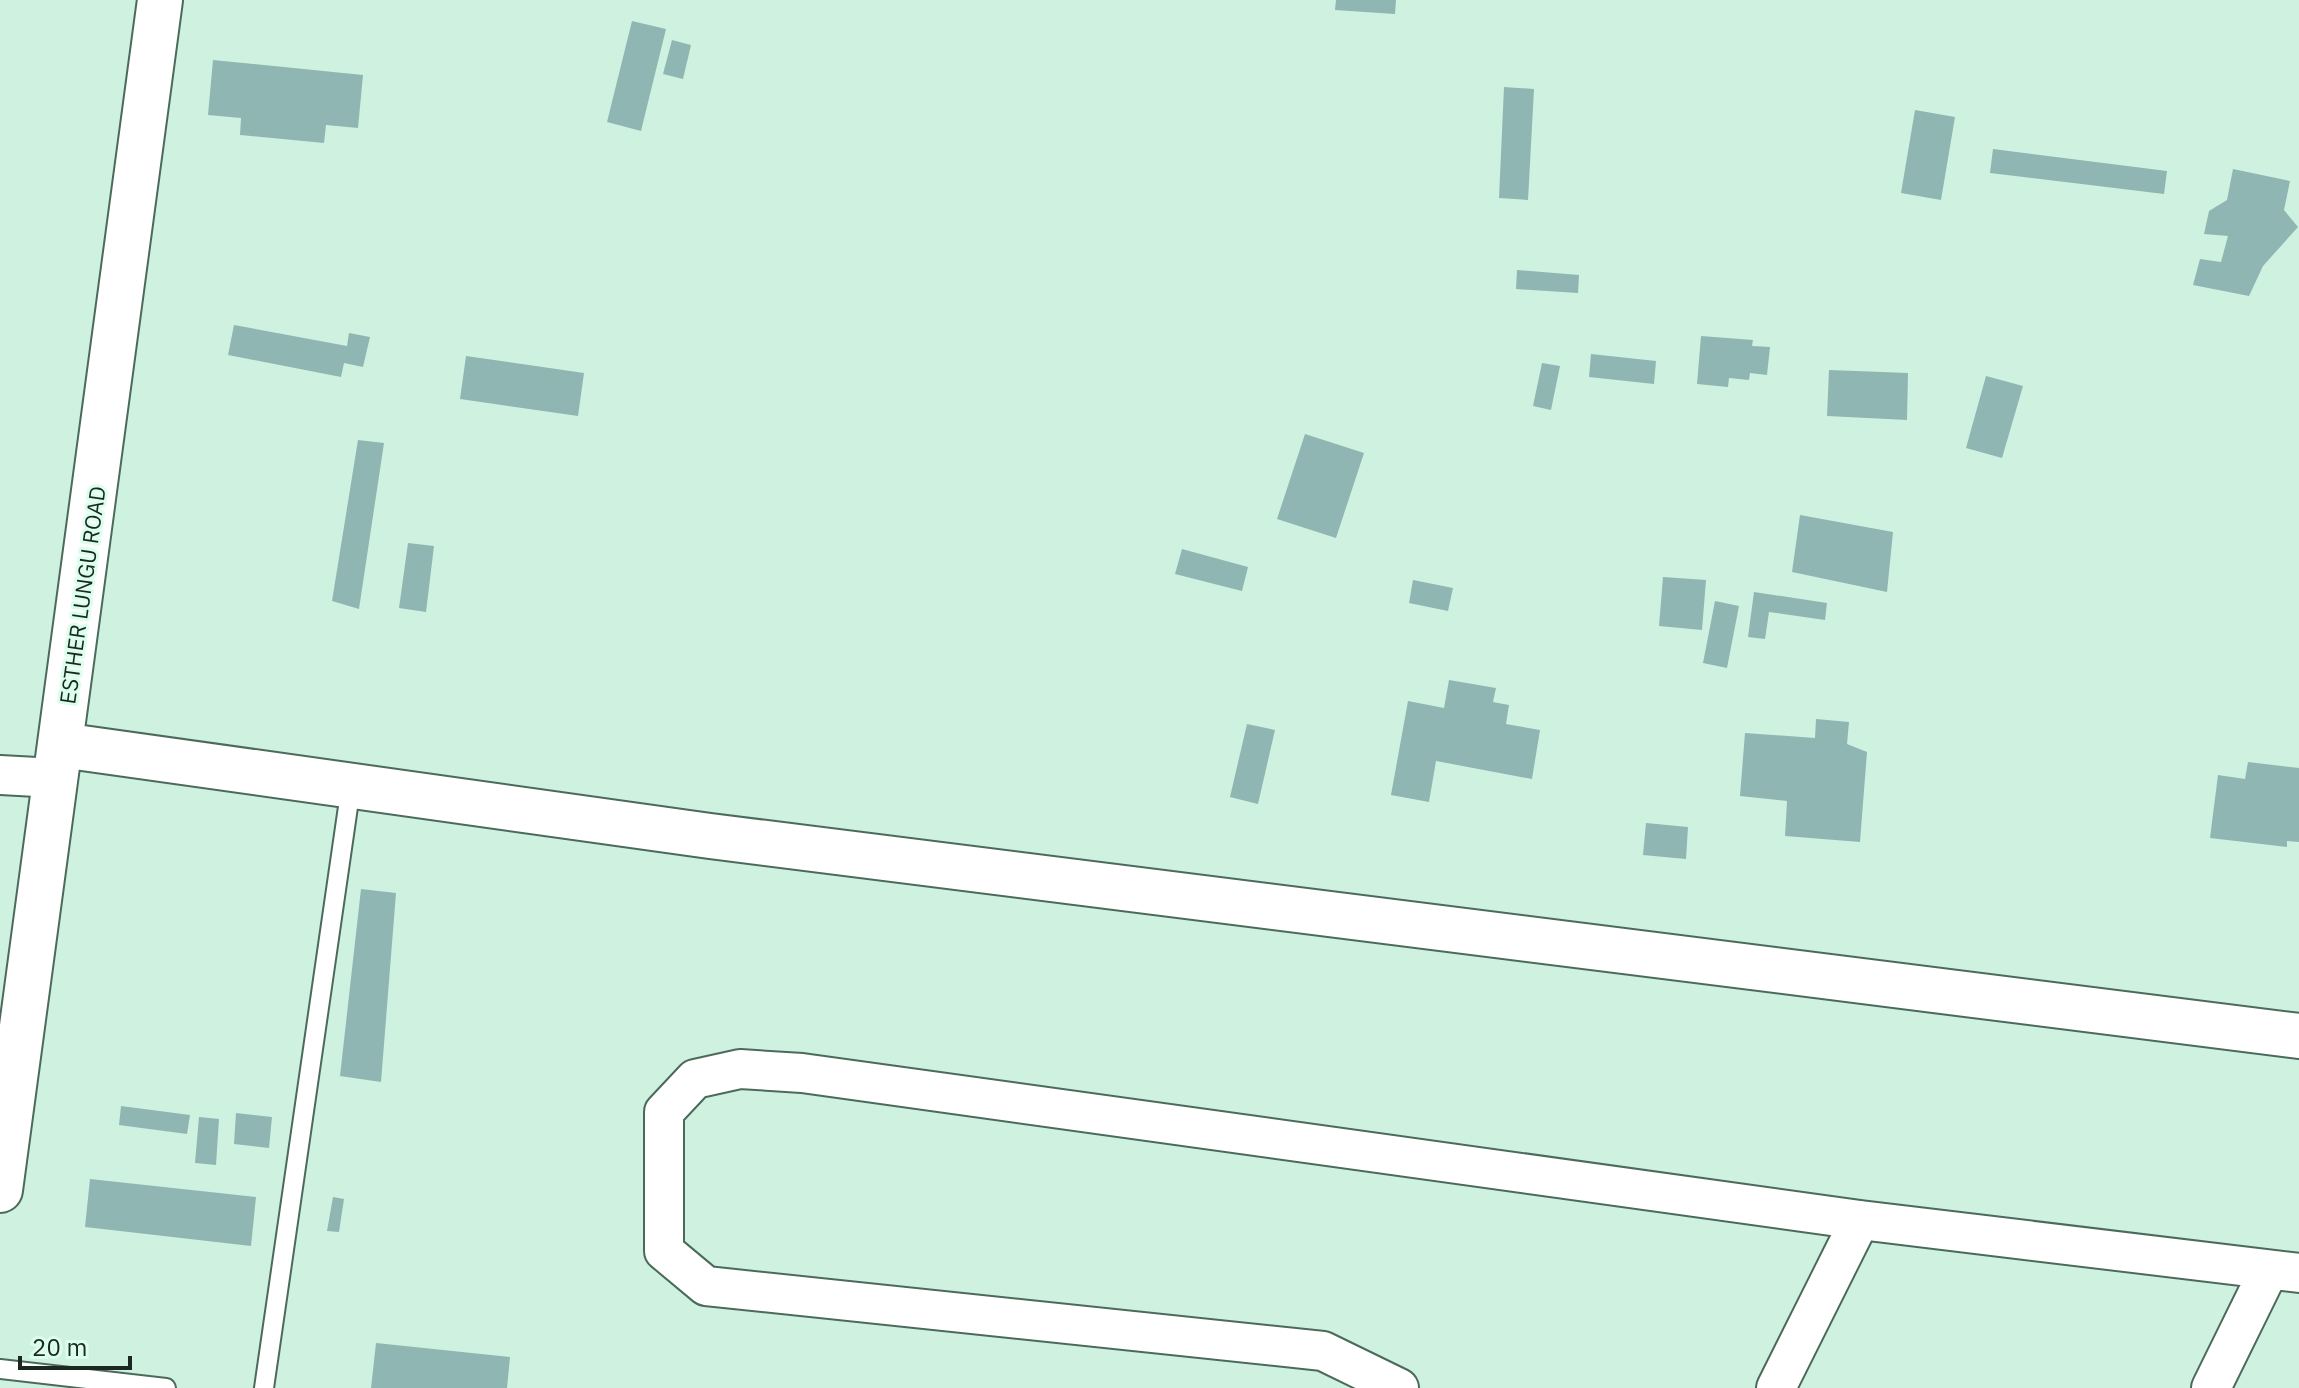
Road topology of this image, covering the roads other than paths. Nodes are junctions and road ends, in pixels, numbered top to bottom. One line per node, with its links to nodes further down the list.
1 (160, 0): 2 (street, ESTHER LUNGU ROAD)
2 (58, 761): 3 (street); 4 (street); 6 (street, ESTHER LUNGU ROAD)
3 (0, 775)
4 (351, 784): 5 (street); 11 (lane)
5 (2299, 1036)
6 (0, 1190)
7 (1860, 1220): 8 (street); 12 (street); 13 (street)
8 (2284, 1272): 14 (street)
9 (0, 1369): 10 (lane)
10 (166, 1388)
11 (264, 1388)
12 (1399, 1388)
13 (1776, 1388)
14 (2211, 1388)

